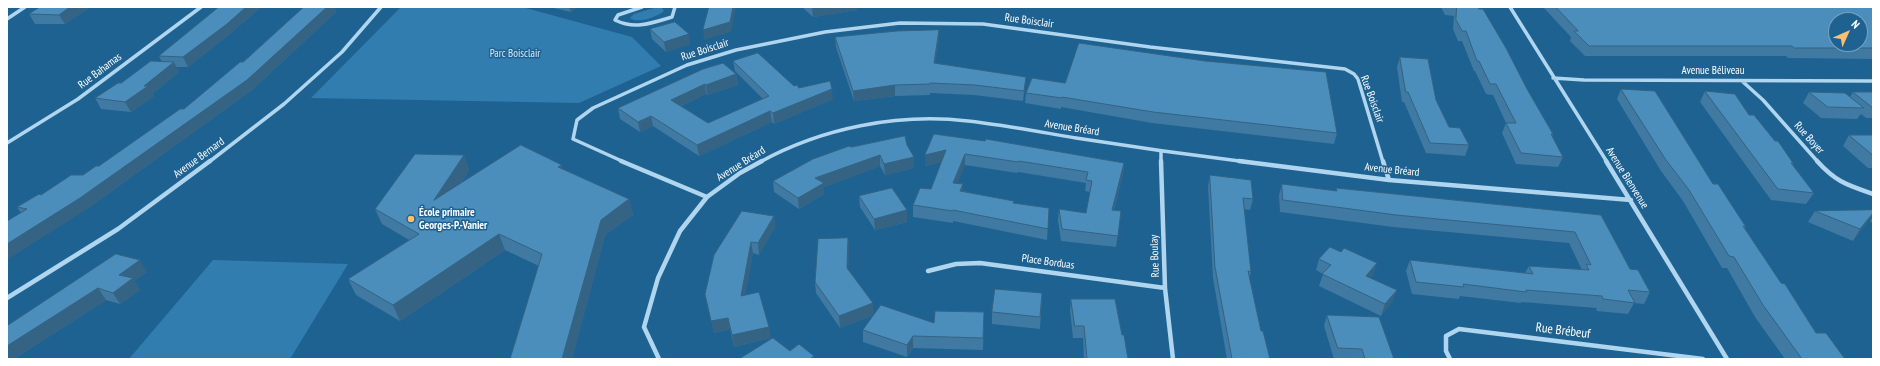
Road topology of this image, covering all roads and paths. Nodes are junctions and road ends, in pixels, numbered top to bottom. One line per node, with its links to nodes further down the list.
1 (25, 7): 7 (street)
2 (200, 7): 11 (street, Rue Bahamas)
3 (381, 7): 19 (street, Avenue Bernard)
4 (642, 7): 5 (street)
5 (675, 7)
6 (1510, 7): 8 (street, Avenue Bienvenue)
7 (7, 19)
8 (1554, 78): 9 (street, Avenue Béliveau); 16 (street, Avenue Bienvenue)
9 (1741, 81): 10 (street, Avenue Béliveau); 14 (street, Rue Boyer)
10 (1873, 81)
11 (7, 143)
12 (1161, 151): 13 (street, Avenue Bréard); 15 (street, Avenue Bréard); 18 (street, Rue Boulay)
13 (1389, 180): 15 (street, Rue Boisclair); 16 (street, Avenue Bréard)
14 (1873, 194)
15 (707, 196): 20 (street, Avenue Bréard)
16 (1631, 200): 24 (street, Avenue Bienvenue)
17 (928, 271): 18 (street, Place Borduas)
18 (1165, 288): 21 (street, Rue Boulay)
19 (7, 298)
20 (659, 359)
21 (1173, 359)
22 (1450, 359): 23 (street, Rue Brébeuf)
23 (1703, 359)
24 (1727, 359)

